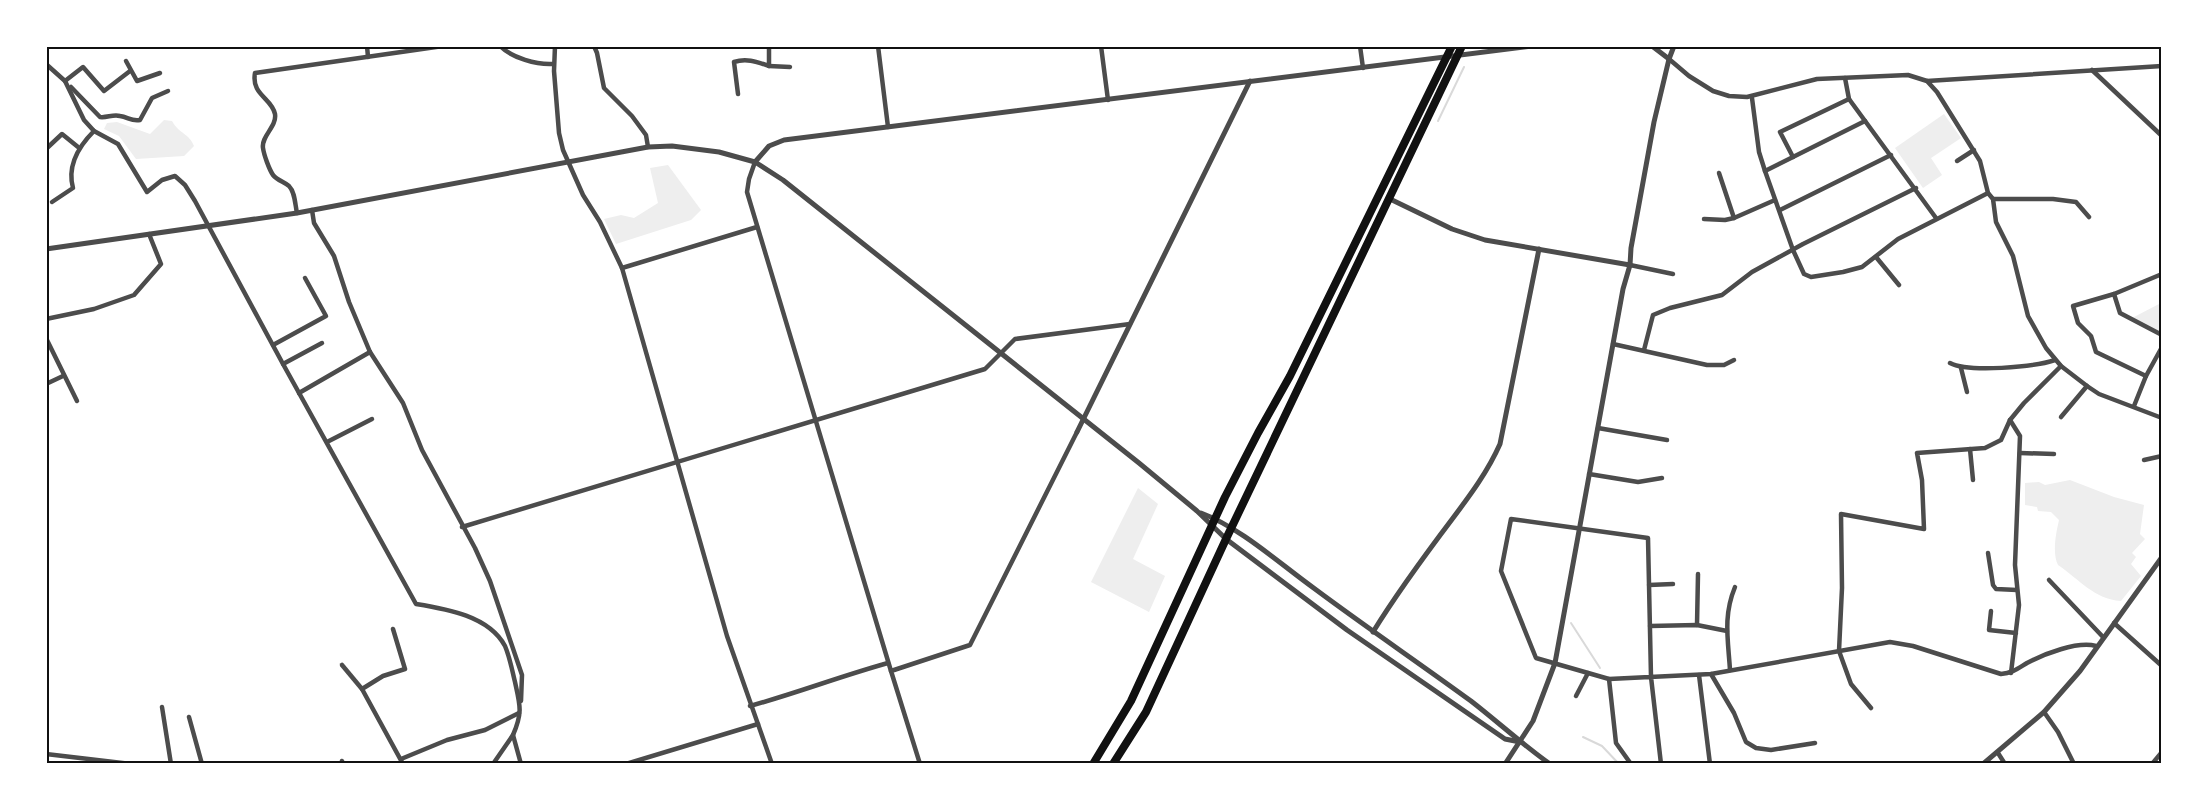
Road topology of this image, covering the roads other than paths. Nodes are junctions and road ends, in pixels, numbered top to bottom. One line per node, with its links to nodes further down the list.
1 (367, 46): 18 (street)
2 (443, 46): 18 (street)
3 (500, 46): 22 (street)
4 (555, 46): 22 (street)
5 (594, 46): 44 (street)
6 (769, 46): 23 (street)
7 (878, 46): 40 (street)
8 (1101, 46): 38 (street)
9 (1360, 46): 26 (street)
10 (1452, 46): 17 (highway)
11 (1533, 46): 16 (street)
12 (1652, 46): 19 (street)
13 (1674, 46): 19 (street)
14 (1795, 46): 15 (street)
15 (1815, 46)
16 (1460, 50): 17 (street); 56 (highway)
17 (1448, 56): 26 (street); 126 (highway)
18 (368, 57): 62 (street)
19 (1669, 59): 36 (street); 74 (street)
20 (126, 61): 28 (street)
21 (46, 64): 33 (street)
22 (553, 64): 50 (street)
23 (769, 66): 25 (street); 35 (street)
24 (2162, 66): 27 (street)
25 (790, 67)
26 (1363, 68): 31 (street)
27 (2092, 70): 32 (street); 42 (street)
28 (130, 71): 29 (street); 33 (street)
29 (160, 74)
30 (1845, 78): 32 (street); 36 (street); 37 (street)
31 (1250, 81): 38 (street); 82 (street)
32 (1927, 81): 46 (street)
33 (67, 83): 34 (street); 41 (street)
34 (168, 91)
35 (738, 94)
36 (1752, 98): 52 (street)
37 (1849, 99): 39 (street); 48 (street)
38 (1108, 100): 40 (street)
39 (1865, 121): 47 (street); 48 (street)
40 (888, 128): 51 (street)
41 (94, 131): 43 (street); 67 (street)
42 (2162, 136)
43 (78, 147): 45 (street); 59 (street)
44 (648, 147): 50 (street); 51 (street)
45 (46, 149)
46 (1974, 150): 49 (street); 55 (street)
47 (1891, 154): 54 (street); 61 (street)
48 (1793, 157): 52 (street)
49 (1956, 161)
50 (568, 162): 60 (street); 75 (street)
51 (755, 162): 68 (street); 91 (street)
52 (1765, 171): 58 (street)
53 (1719, 173): 64 (street)
54 (1916, 188): 65 (street); 72 (street)
55 (1988, 193): 57 (street); 65 (street)
56 (1390, 199): 71 (street); 129 (highway)
57 (1993, 199): 63 (street); 93 (street)
58 (1775, 200): 61 (street); 64 (street)
59 (52, 202)
60 (312, 210): 62 (street); 90 (street)
61 (1780, 210): 72 (street)
62 (297, 213): 67 (street)
63 (2089, 217)
64 (1734, 218): 66 (street)
65 (1936, 218): 73 (street)
66 (1704, 219)
67 (210, 226): 69 (street); 87 (street)
68 (757, 227): 75 (street); 110 (street)
69 (149, 234): 70 (street); 81 (street)
70 (46, 249)
71 (1539, 249): 74 (street); 146 (street)
72 (1793, 250): 73 (street); 89 (street)
73 (1876, 257): 79 (street)
74 (1630, 265): 76 (street); 86 (street)
75 (622, 268): 121 (street)
76 (1673, 274)
77 (2162, 274): 80 (street)
78 (305, 278): 87 (street)
79 (1899, 285)
80 (2114, 294): 83 (street); 99 (street)
81 (46, 319)
82 (1130, 324): 91 (street); 109 (street)
83 (2162, 335)
84 (46, 338): 98 (street)
85 (322, 343): 95 (street)
86 (1613, 344): 89 (street); 112 (street)
87 (273, 345): 95 (street)
88 (2162, 347): 99 (street)
89 (1644, 350): 92 (street)
90 (370, 352): 103 (street); 127 (street)
91 (1001, 353): 109 (street); 110 (street)
92 (1734, 360)
93 (2055, 360): 96 (street); 97 (street)
94 (1950, 363): 97 (street)
95 (283, 364): 103 (street)
96 (2061, 366): 101 (street); 111 (street)
97 (1961, 368): 102 (street)
98 (63, 376): 100 (street); 104 (street)
99 (2146, 376): 105 (street)
100 (46, 384)
101 (2087, 386): 105 (street); 106 (street)
102 (1966, 392)
103 (299, 393): 115 (street)
104 (77, 401)
105 (2134, 406): 107 (street)
106 (2061, 417)
107 (2162, 418)
108 (372, 419): 115 (street)
109 (1083, 419): 113 (street); 125 (street)
110 (816, 420): 121 (street); 151 (street)
111 (2010, 420): 116 (street); 117 (street)
112 (1598, 428): 114 (street); 122 (street)
113 (1077, 432): 156 (street)
114 (1667, 440)
115 (327, 442): 165 (street)
116 (1970, 449): 124 (street); 150 (street)
117 (2020, 453): 118 (street); 139 (street)
118 (2054, 454)
119 (2162, 456): 120 (street)
120 (2144, 460)
121 (677, 462): 127 (street); 166 (street)
122 (1589, 474): 123 (street); 130 (street)
123 (1662, 478)
124 (1973, 480)
125 (1197, 511): 126 (street); 128 (street)
126 (1217, 519): 128 (highway); 129 (street)
127 (462, 527): 165 (street)
128 (1213, 527): 131 (street); 192 (highway)
129 (1232, 528): 131 (highway); 146 (street)
130 (1581, 528): 137 (street); 152 (street); 152 (street)
131 (1226, 539): 174 (street); 193 (highway)
132 (1988, 553): 139 (street)
133 (2162, 557): 141 (street)
134 (1698, 574): 142 (street)
135 (2049, 580): 148 (street)
136 (1673, 584): 137 (street)
137 (1649, 585): 143 (street)
138 (1735, 587): 145 (street)
139 (2017, 590): 147 (street)
140 (1991, 611): 147 (street)
141 (2114, 623): 148 (street); 154 (street)
142 (1697, 625): 143 (street); 145 (street)
143 (1650, 626): 161 (street)
144 (393, 629): 163 (street)
145 (1727, 631): 155 (street)
146 (1373, 632): 174 (street)
147 (2016, 633): 158 (street)
148 (2103, 637): 149 (street)
149 (2096, 646): 158 (street); 170 (street)
150 (1839, 651): 155 (street); 158 (street); 168 (street)
151 (888, 663): 156 (street); 166 (street)
152 (1555, 663): 157 (street); 174 (street)
153 (342, 665): 163 (street)
154 (2162, 666)
155 (1730, 669): 159 (street)
156 (891, 671): 191 (street)
157 (1588, 673): 162 (street); 164 (street)
158 (2011, 673)
159 (1711, 674): 160 (street); 175 (street)
160 (1700, 675): 161 (street); 198 (street)
161 (1652, 677): 162 (street); 197 (street)
162 (1608, 679): 196 (street)
163 (362, 689): 181 (street)
164 (1576, 696)
165 (521, 704): 169 (street)
166 (750, 706): 172 (street)
167 (162, 707): 185 (street)
168 (1871, 708)
169 (519, 712): 173 (street); 181 (street)
170 (2044, 712): 177 (street); 201 (street)
171 (189, 717): 186 (street)
172 (758, 724): 189 (street); 190 (street)
173 (513, 735): 187 (street); 188 (street)
174 (1520, 742): 194 (street); 195 (street)
175 (1815, 743)
176 (2162, 752): 202 (street)
177 (1998, 753): 199 (street); 200 (street)
178 (46, 754): 179 (street)
179 (62, 755): 180 (street); 183 (street)
180 (90, 761): 182 (street)
181 (402, 761)
182 (119, 763): 184 (street)
183 (62, 764)
184 (131, 764)
185 (171, 764)
186 (202, 764)
187 (493, 764)
188 (521, 764)
189 (626, 764)
190 (772, 764)
191 (920, 764)
192 (1093, 764)
193 (1113, 764)
194 (1504, 764)
195 (1550, 764)
196 (1631, 764)
197 (1661, 764)
198 (1710, 764)
199 (1983, 764)
200 (2005, 764)
201 (2074, 764)
202 (2152, 764)

